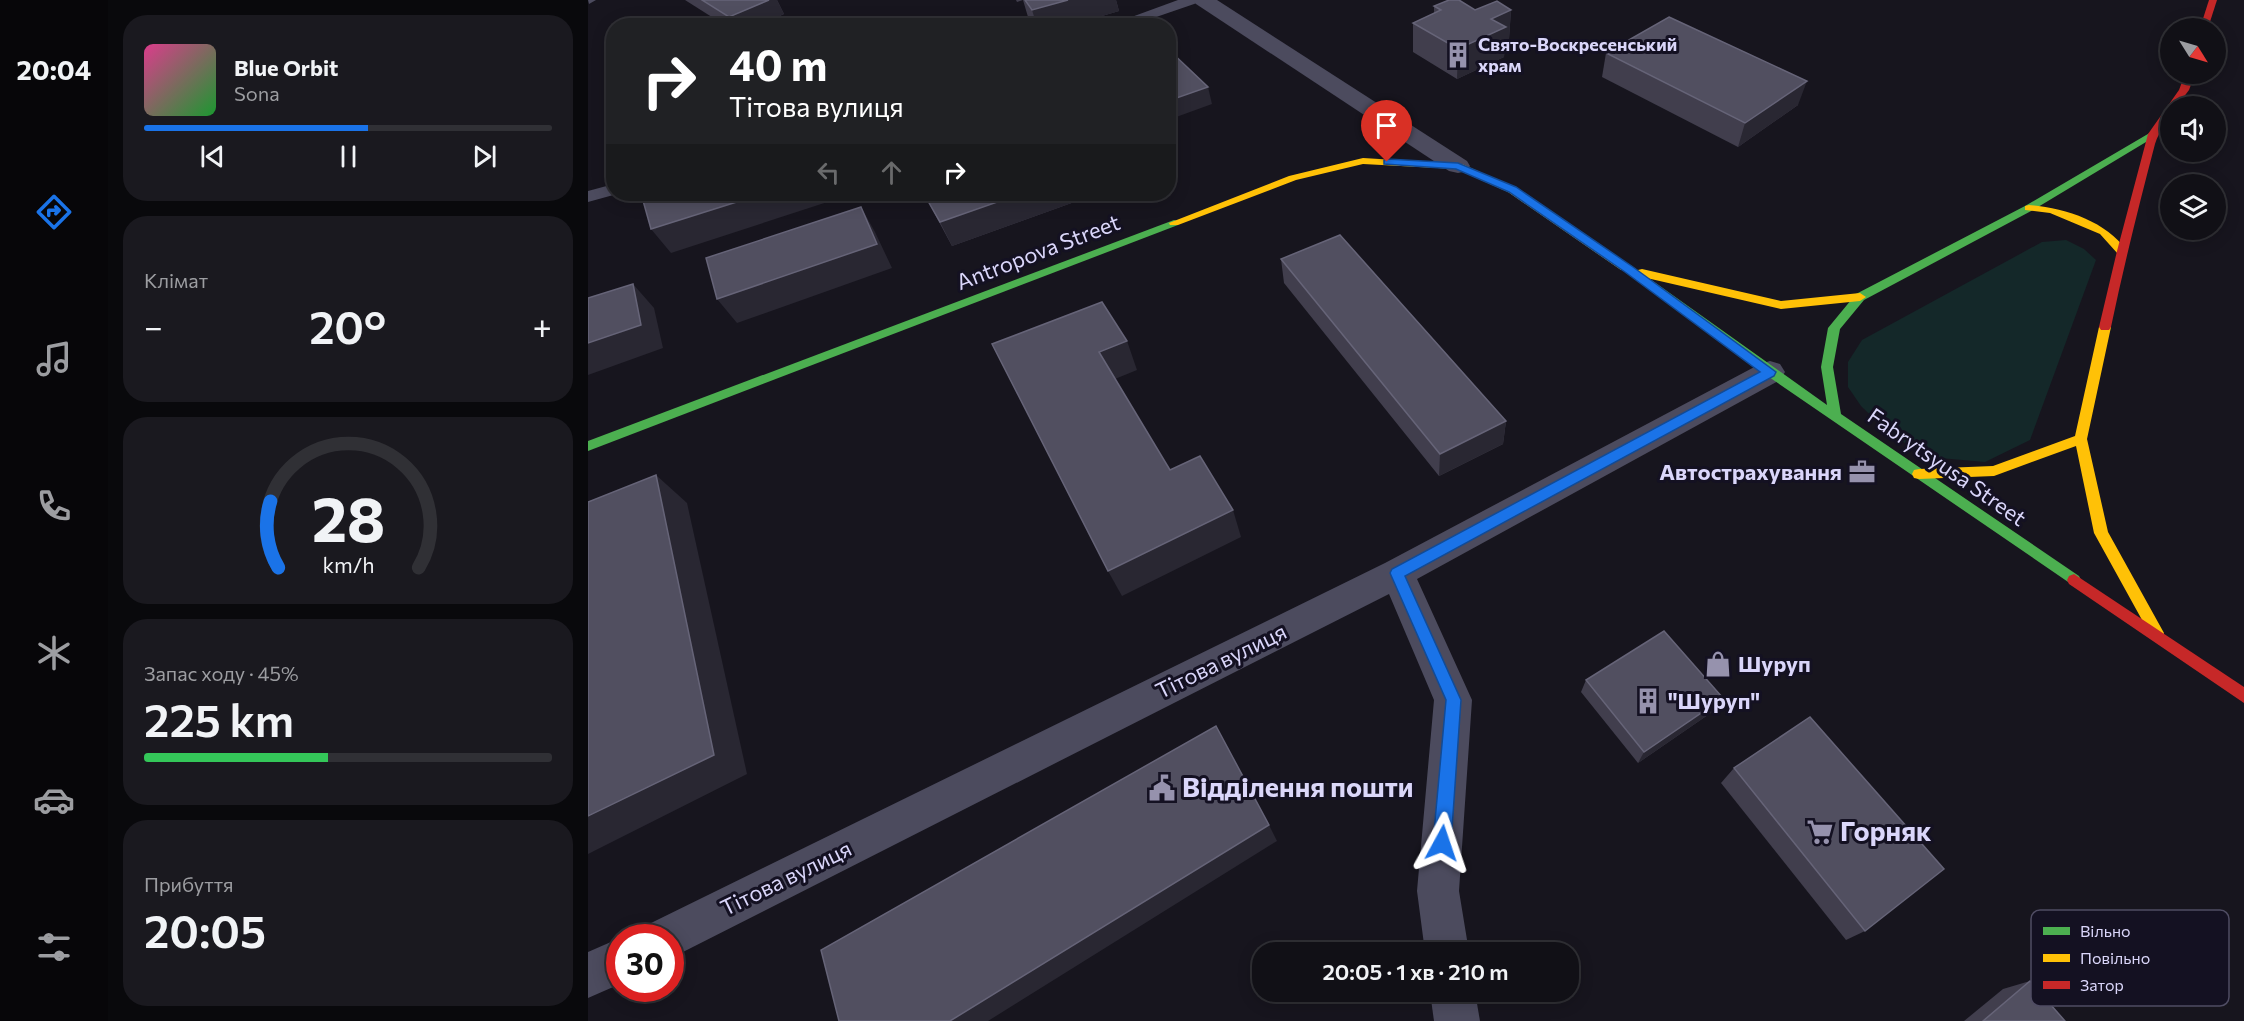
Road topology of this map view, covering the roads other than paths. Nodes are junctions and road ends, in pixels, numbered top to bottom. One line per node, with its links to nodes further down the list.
1 (1192, 0): 4 (lane)
2 (1203, 0): 8 (street)
3 (2213, 0): 5 (main road)
4 (1138, 18)
5 (2207, 18)
6 (2160, 124): 7 (main road)
7 (2153, 134): 11 (main road); 12 (main road)
8 (1458, 166): 13 (main road, Antropova Street); 18 (main road, Antropova Street)
9 (606, 191): 10 (lane)
10 (588, 197)
11 (2030, 208): 12 (main road); 14 (main road)
12 (2122, 251): 17 (main road)
13 (1629, 270): 14 (main road); 15 (main road, Fabrytsyusa Street)
14 (1860, 297): 16 (main road)
15 (1770, 372): 16 (main road, Fabrytsyusa Street); 20 (street, Тітова вулиця)
16 (1835, 415): 19 (main road, Fabrytsyusa Street)
17 (2081, 439): 19 (main road); 21 (main road)
18 (588, 446)
19 (1918, 474): 21 (main road, Fabrytsyusa Street)
20 (1397, 573): 23 (street, Тітова вулиця); 24 (street)
21 (2161, 640): 22 (main road, Fabrytsyusa Street)
22 (2244, 696)
23 (684, 929)
24 (1446, 942)
25 (606, 967): 26 (street)
26 (588, 976)
27 (1454, 1002): 28 (street)
28 (1457, 1021)

